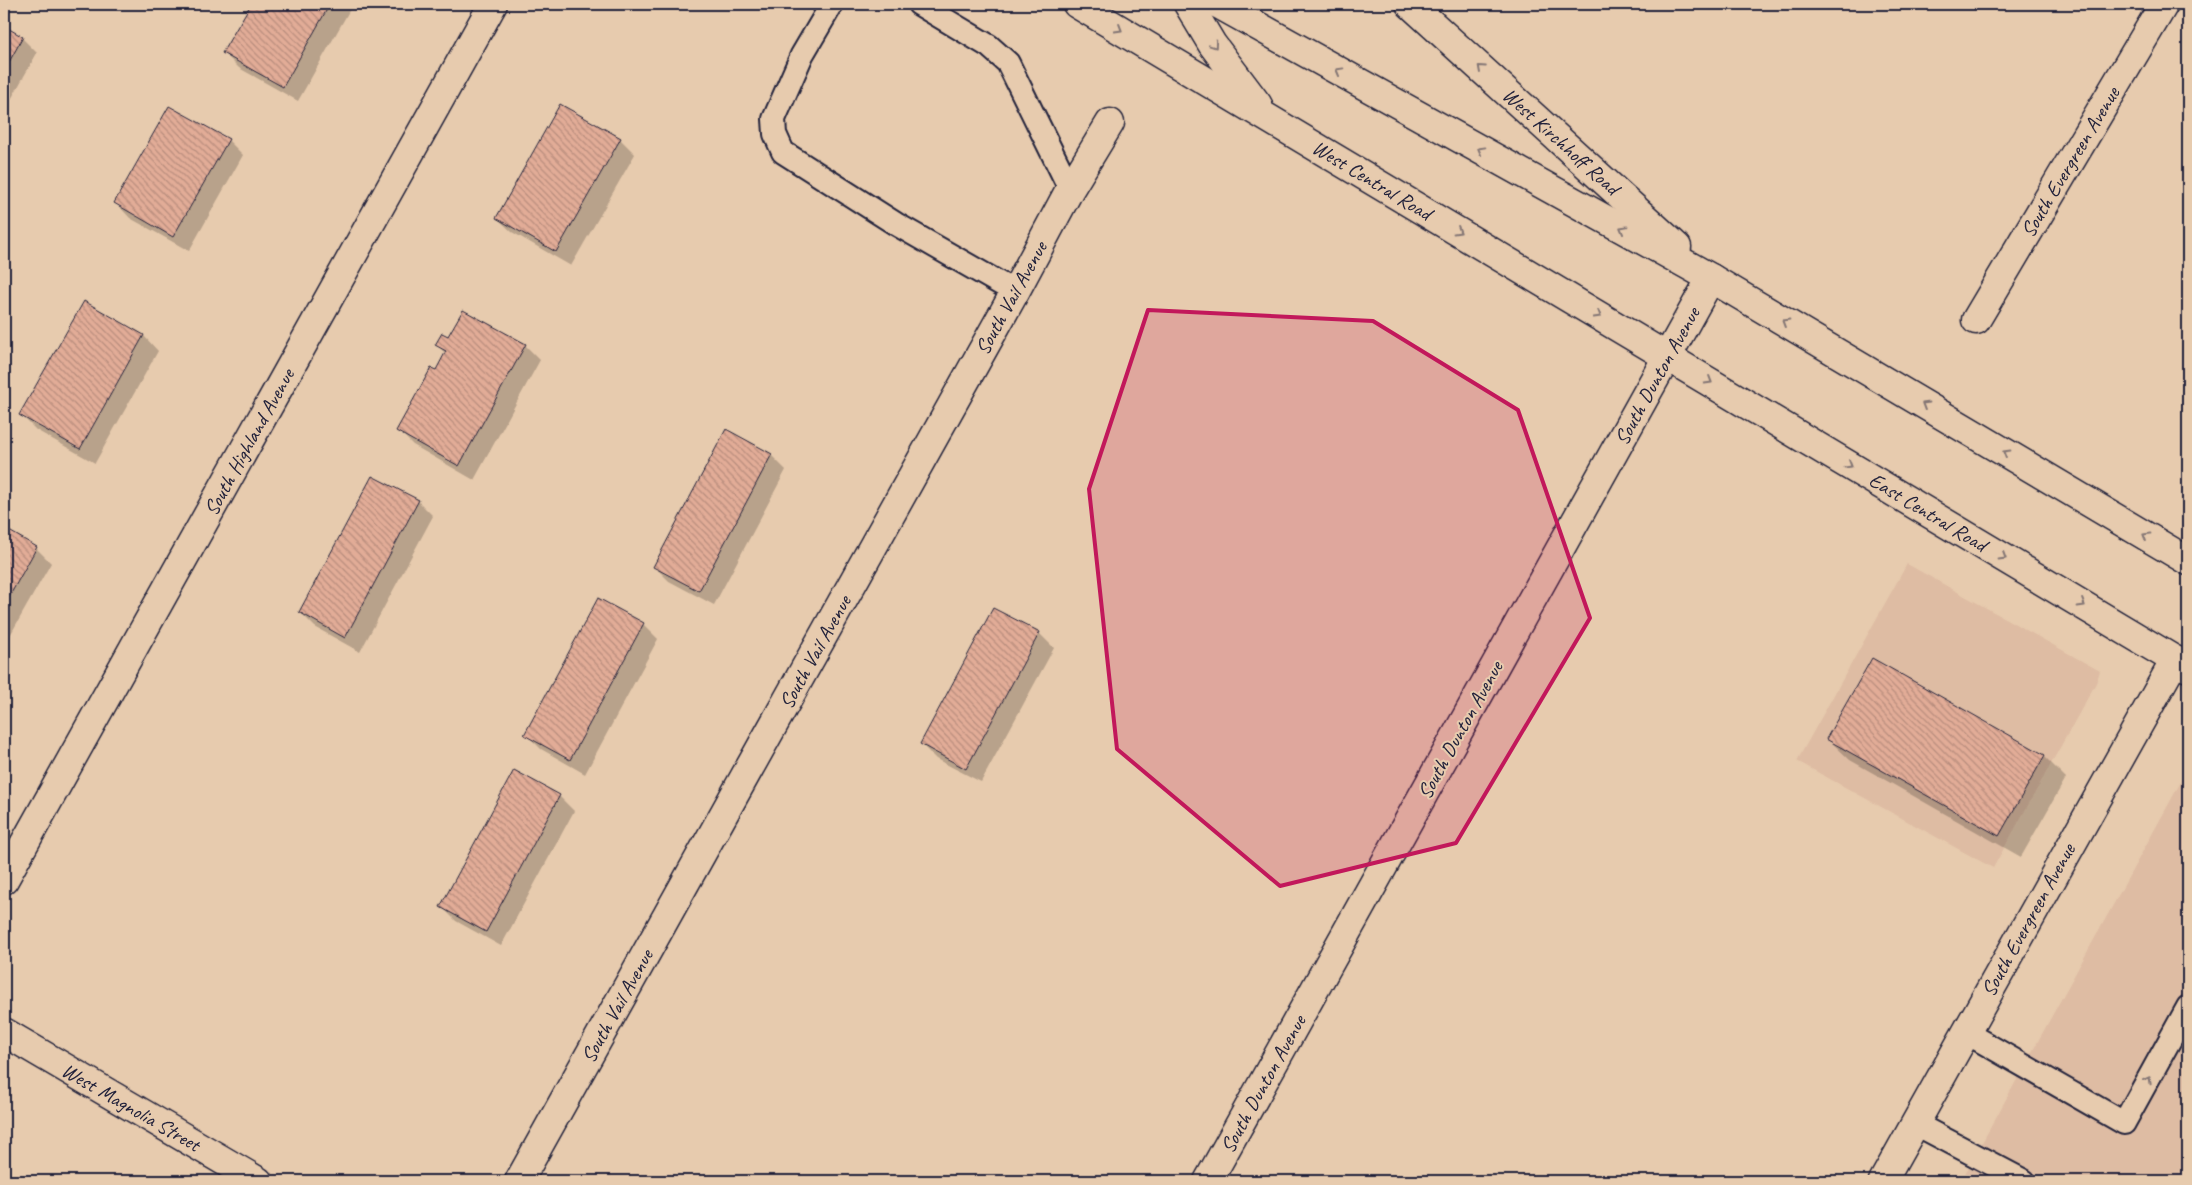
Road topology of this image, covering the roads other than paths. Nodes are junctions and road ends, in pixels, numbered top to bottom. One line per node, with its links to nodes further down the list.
1 (494, 4): 18 (street, South Highland Avenue)
2 (832, 4): 13 (lane)
3 (919, 4): 11 (lane)
4 (1077, 4): 9 (street, West Central Road, one-way to 9)
5 (1188, 4): 9 (street, one-way to 9)
6 (1218, 4): 12 (street, one-way to 6)
7 (1410, 4): 12 (street, West Kirchhoff Road, one-way to 7)
8 (2164, 4): 14 (street, South Evergreen Avenue)
9 (1266, 117): 15 (street, West Central Road, one-way to 15)
10 (1110, 123): 11 (street, South Vail Avenue)
11 (1070, 189): 13 (street, South Vail Avenue)
12 (1711, 278): 15 (street, South Dunton Avenue); 16 (street, one-way to 12)
13 (1015, 292): 24 (street, South Vail Avenue)
14 (1976, 320)
15 (1668, 356): 17 (street, East Central Road, one-way to 17); 25 (street, South Dunton Avenue)
16 (2188, 560)
17 (2181, 664): 21 (street, South Evergreen Avenue)
18 (4, 880)
19 (2188, 1007): 21 (lane, one-way to 19)
20 (4, 1032): 23 (street, West Magnolia Street)
21 (1965, 1032): 22 (street, South Evergreen Avenue)
22 (1914, 1123): 26 (street, South Evergreen Avenue); 27 (lane)
23 (258, 1181)
24 (519, 1181)
25 (1208, 1181)
26 (1883, 1181)
27 (2024, 1181)

